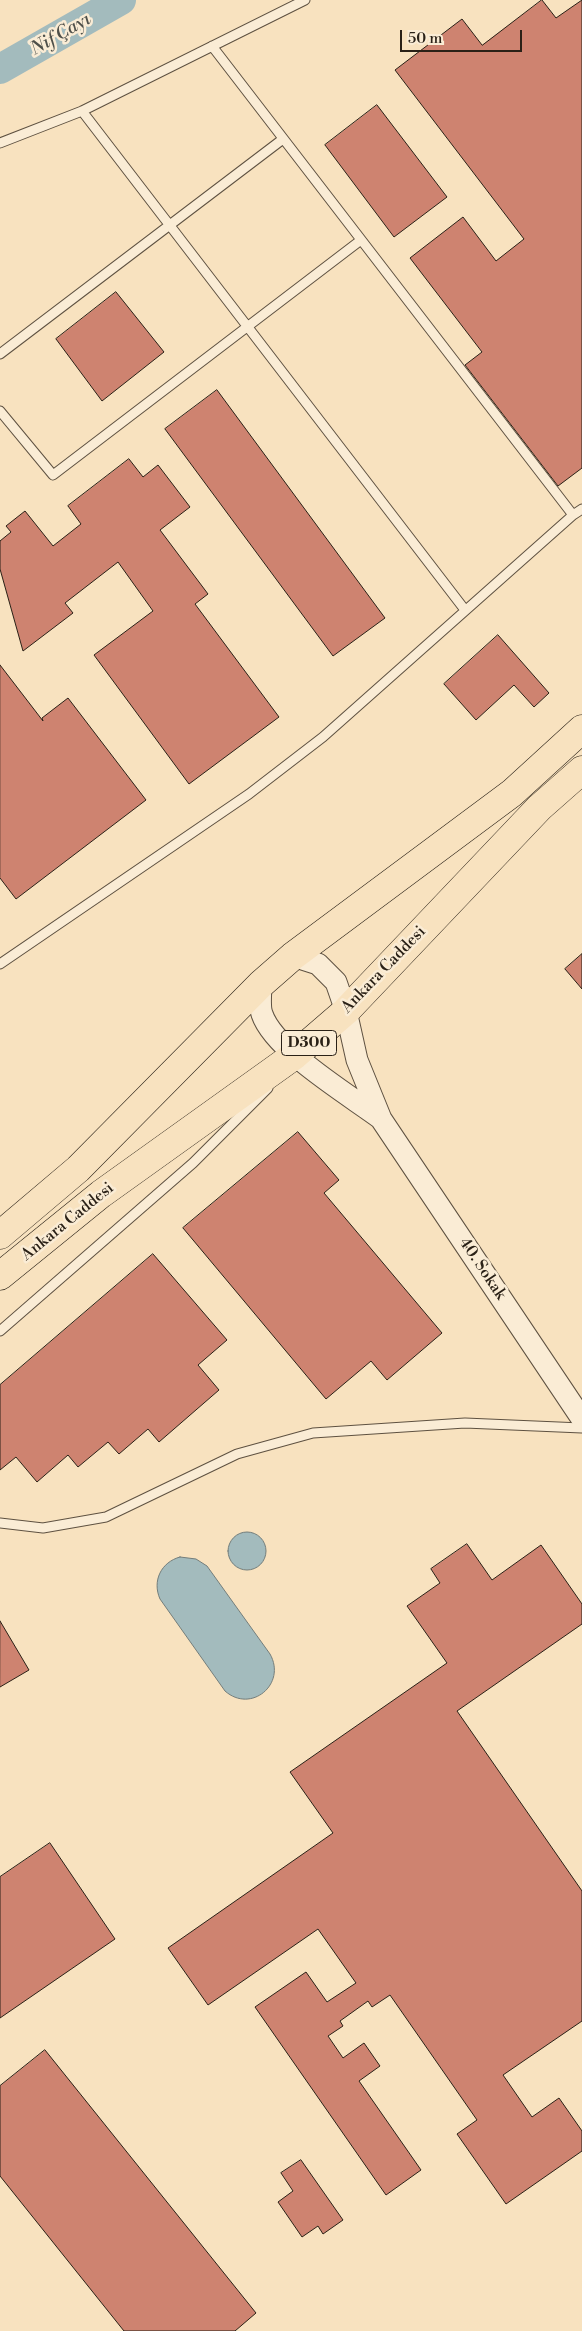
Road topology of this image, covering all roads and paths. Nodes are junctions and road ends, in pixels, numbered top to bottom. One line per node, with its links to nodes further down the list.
1 (305, 0): 2 (lane)
2 (212, 46): 3 (lane); 4 (lane)
3 (82, 111): 5 (lane); 6 (lane)
4 (283, 139): 6 (lane); 7 (lane)
5 (0, 143)
6 (168, 226): 8 (lane); 9 (lane)
7 (361, 240): 8 (lane); 12 (lane)
8 (247, 327): 10 (lane); 13 (lane)
9 (0, 354)
10 (0, 412)
11 (582, 509): 12 (lane)
12 (573, 515): 13 (lane)
13 (465, 610): 17 (lane)
14 (582, 729): 16 (highway, Ankara Caddesi)
15 (582, 770): 19 (highway, Ankara Caddesi / D300)
16 (293, 956): 18 (highway, Ankara Caddesi); 19 (street)
17 (0, 964)
18 (261, 984): 20 (street); 22 (highway, Ankara Caddesi)
19 (346, 1011): 20 (highway, Ankara Caddesi / D300); 21 (street)
20 (295, 1055): 21 (street); 23 (highway, Ankara Caddesi / D300); 24 (lane)
21 (381, 1119): 25 (street, 40. Sokak)
22 (0, 1235)
23 (0, 1276)
24 (0, 1331)
25 (582, 1419)
26 (582, 1428): 27 (lane)
27 (0, 1523)

